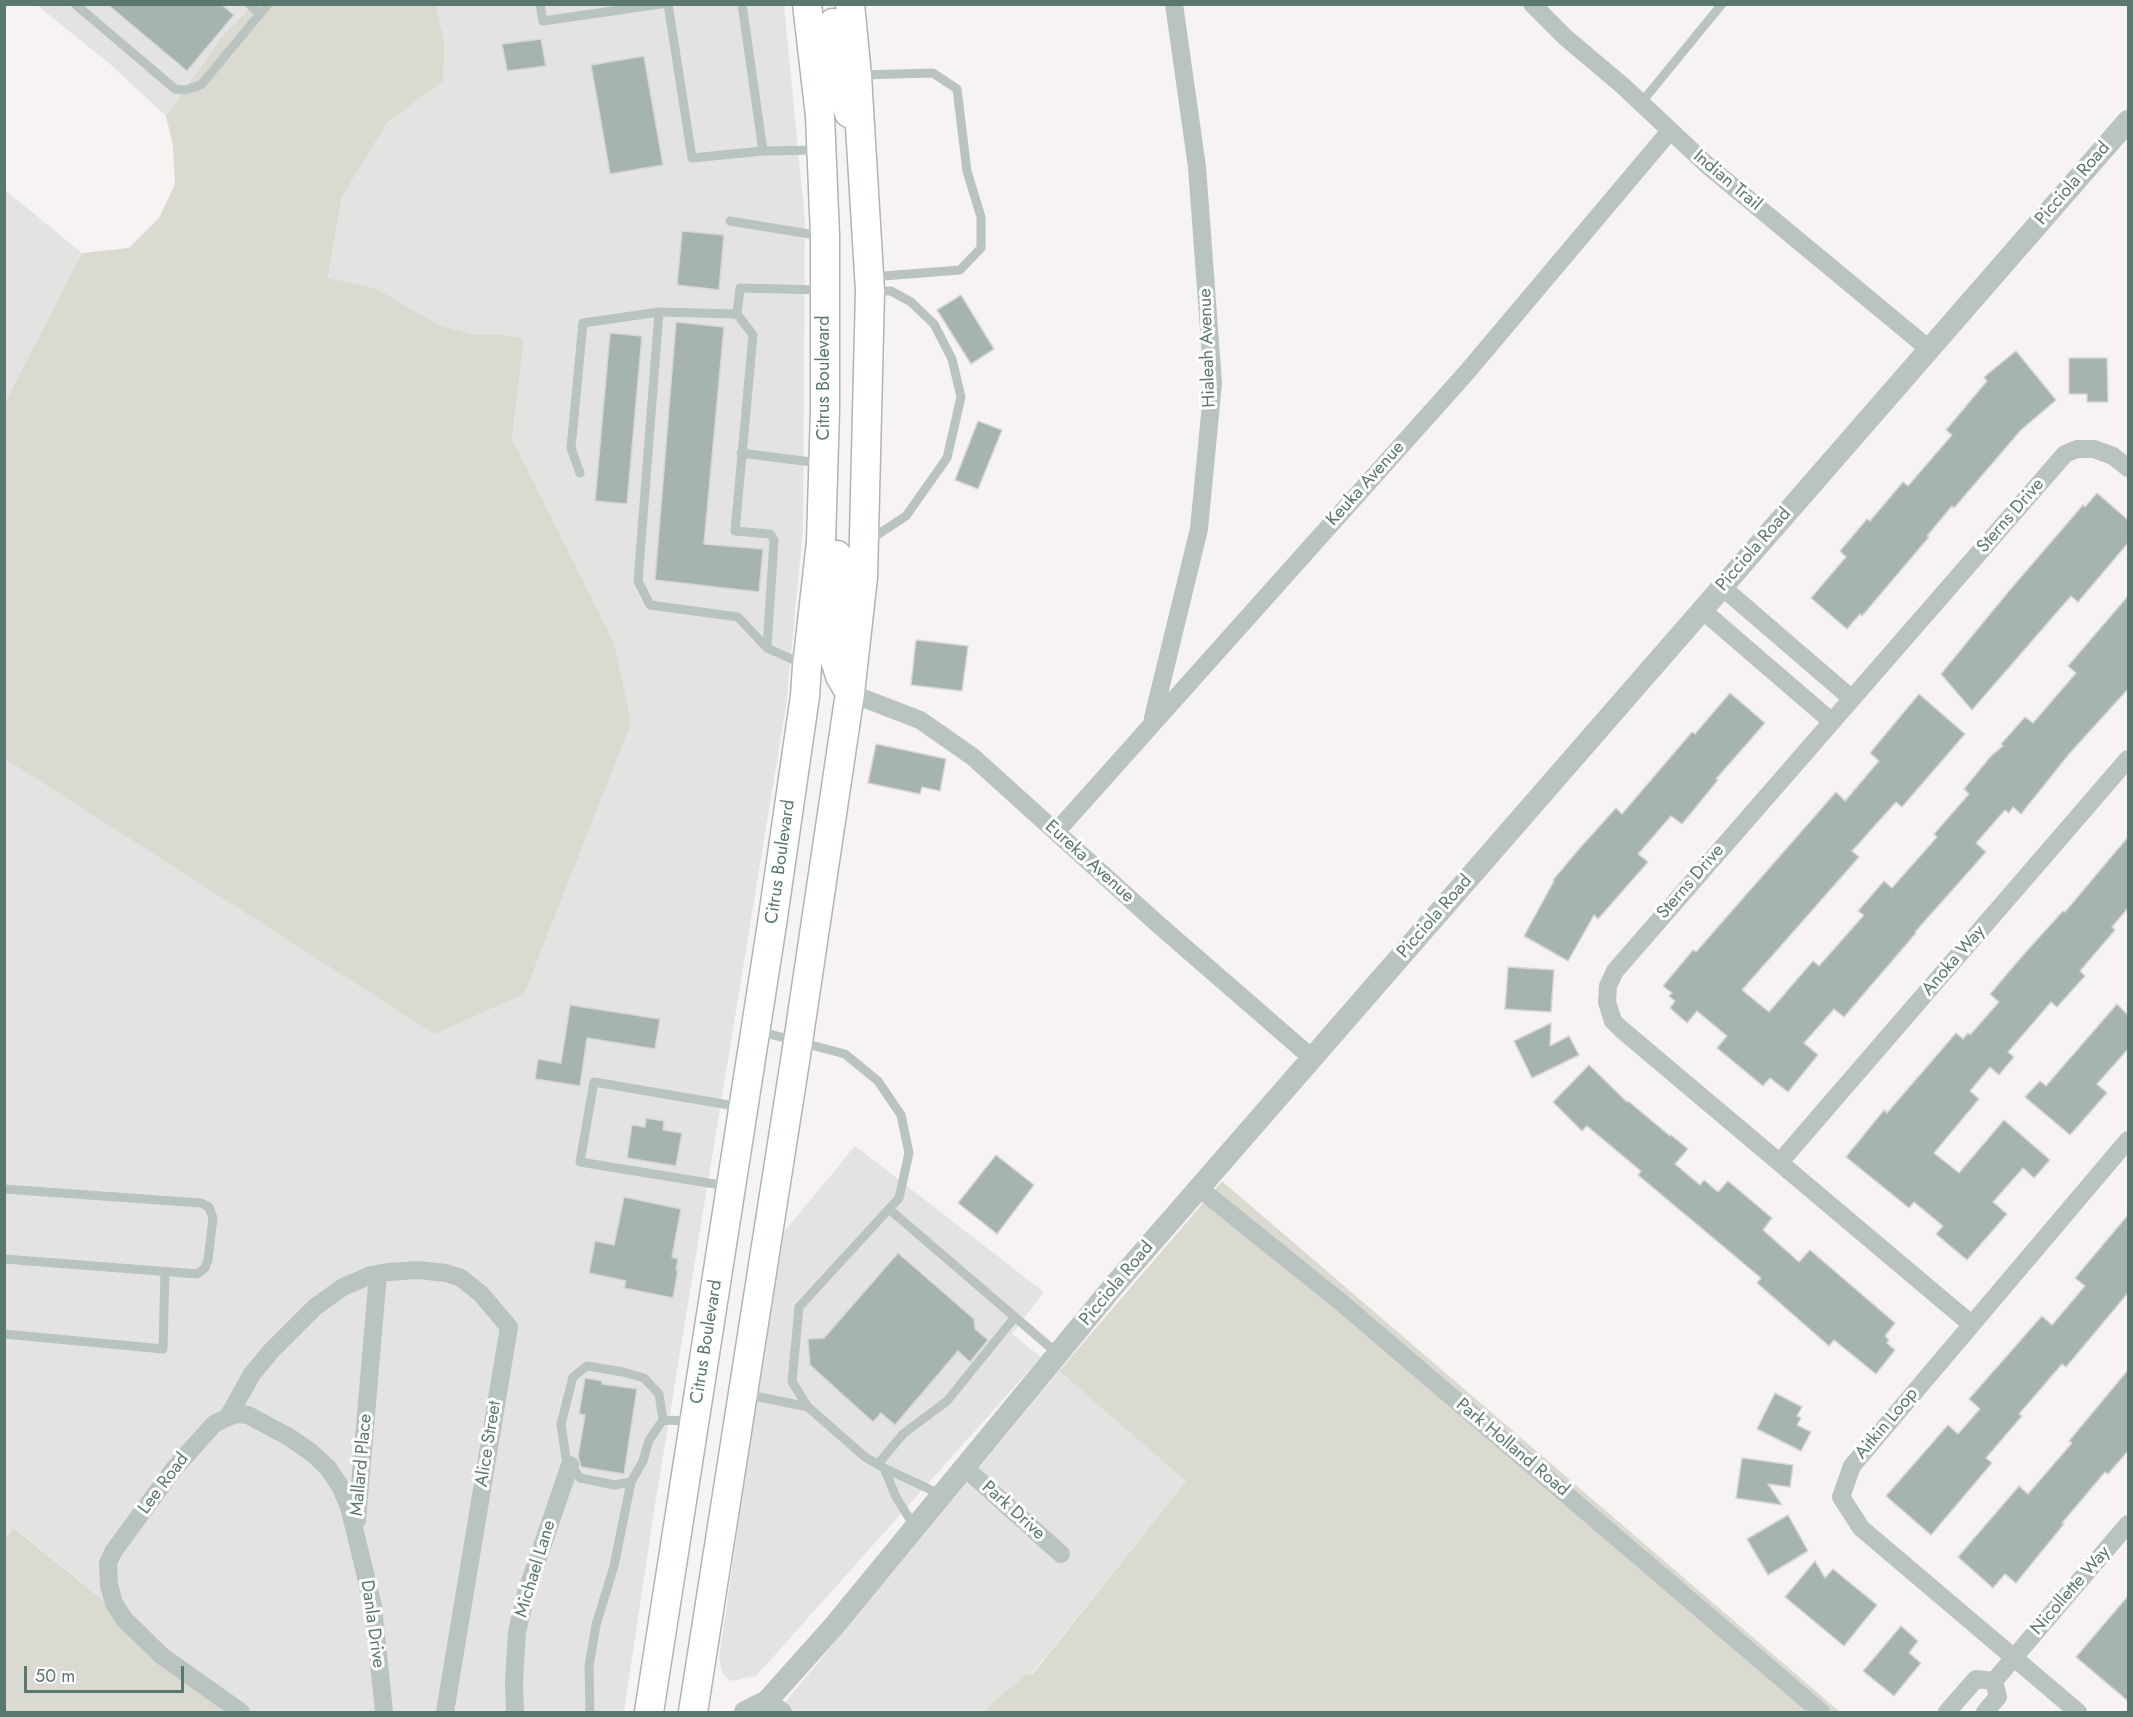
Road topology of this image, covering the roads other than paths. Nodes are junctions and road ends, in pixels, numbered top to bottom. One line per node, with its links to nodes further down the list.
1 (75, 4): 14 (lane)
2 (249, 4): 14 (lane)
3 (268, 4): 14 (lane)
4 (540, 4): 5 (lane)
5 (661, 4)
6 (668, 4): 20 (lane)
7 (742, 4): 20 (lane)
8 (807, 4): 19 (highway, Citrus Boulevard)
9 (832, 4): 21 (highway)
10 (850, 4): 15 (highway)
11 (1174, 4): 42 (street, Hialeah Avenue)
12 (1532, 4): 16 (street, Indian Trail)
13 (1722, 4): 16 (lane)
14 (260, 14)
15 (857, 75): 21 (highway); 24 (lane)
16 (1641, 103): 18 (street, Indian Trail)
17 (2128, 121): 28 (street, Picciola Road)
18 (1670, 130): 28 (street, Indian Trail); 42 (street, Keuka Avenue)
19 (821, 150): 20 (lane); 23 (highway, Citrus Boulevard)
20 (763, 151)
21 (862, 152): 24 (highway)
22 (730, 221): 23 (lane)
23 (825, 236): 25 (highway, Citrus Boulevard)
24 (870, 284): 34 (highway); 34 (lane)
25 (826, 290): 27 (lane); 29 (highway, Citrus Boulevard)
26 (660, 312): 27 (lane); 33 (lane); 37 (lane)
27 (737, 314): 30 (lane)
28 (1929, 349): 35 (street, Picciola Road)
29 (825, 410): 31 (highway, Citrus Boulevard); 39 (highway)
30 (741, 453): 31 (lane); 37 (lane)
31 (824, 463): 38 (highway, Citrus Boulevard)
32 (2128, 468): 40 (street, Sterns Drive)
33 (580, 473)
34 (865, 536): 39 (highway)
35 (1722, 587): 36 (street, Picciola Road); 40 (street)
36 (1702, 610): 41 (street); 48 (street, Picciola Road)
37 (767, 648): 38 (lane)
38 (807, 666): 45 (highway); 46 (highway, Citrus Boulevard)
39 (850, 693): 44 (street, Eureka Avenue); 45 (highway)
40 (1851, 698): 41 (street, Sterns Drive)
41 (1831, 721): 51 (street, Sterns Drive)
42 (1152, 723): 44 (street, Keuka Avenue)
43 (2128, 759): 51 (street, Anoka Way)
44 (1056, 832): 48 (street, Eureka Avenue)
45 (812, 951): 47 (highway)
46 (756, 1031): 47 (lane); 49 (highway, Citrus Boulevard)
47 (798, 1042): 55 (lane); 63 (highway)
48 (1312, 1058): 53 (street, Picciola Road)
49 (730, 1105): 52 (highway, Citrus Boulevard); 52 (lane)
50 (2128, 1140): 60 (street, Aitkin Loop)
51 (1780, 1162): 60 (street, Sterns Drive)
52 (718, 1185): 67 (highway, Citrus Boulevard)
53 (1199, 1188): 62 (street, Picciola Road); 88 (street, Park Holland Road)
54 (4, 1189): 57 (lane)
55 (889, 1209): 59 (lane); 64 (lane)
56 (4, 1259): 57 (lane)
57 (165, 1272): 61 (lane)
58 (378, 1274): 65 (street, Lee Road); 75 (street, Mallard Place); 82 (street, Alice Street)
59 (1015, 1317): 62 (lane); 69 (lane)
60 (1971, 1324): 77 (street, Aitkin Loop)
61 (4, 1334)
62 (1058, 1354): 70 (street, Picciola Road)
63 (744, 1394): 64 (lane); 86 (highway)
64 (808, 1407): 69 (lane)
65 (228, 1417): 75 (street, Mallard Place); 80 (street, Lee Road)
66 (663, 1420): 67 (lane); 68 (lane); 71 (lane)
67 (695, 1422): 85 (highway, Citrus Boulevard)
68 (570, 1465): 71 (lane); 83 (street, Michael Lane)
69 (881, 1466): 72 (lane); 74 (lane)
70 (964, 1467): 72 (street, Picciola Road); 76 (street, Park Drive)
71 (632, 1482): 84 (lane)
72 (942, 1495): 74 (street, Picciola Road)
73 (2128, 1524): 77 (street, Nicollette Way)
74 (915, 1528): 79 (street, Picciola Road)
75 (356, 1536): 81 (street, Danla Drive)
76 (1061, 1554)
77 (2014, 1658): 78 (street, Nicollette Way); 91 (street, Aitkin Loop)
78 (1994, 1681): 89 (street); 90 (street)
79 (775, 1707): 87 (street, Picciola Road)
80 (241, 1713)
81 (384, 1713)
82 (445, 1713)
83 (515, 1713)
84 (590, 1713)
85 (650, 1713)
86 (693, 1713)
87 (745, 1713)
88 (1821, 1713)
89 (1947, 1713)
90 (1985, 1713)
91 (2078, 1713)

